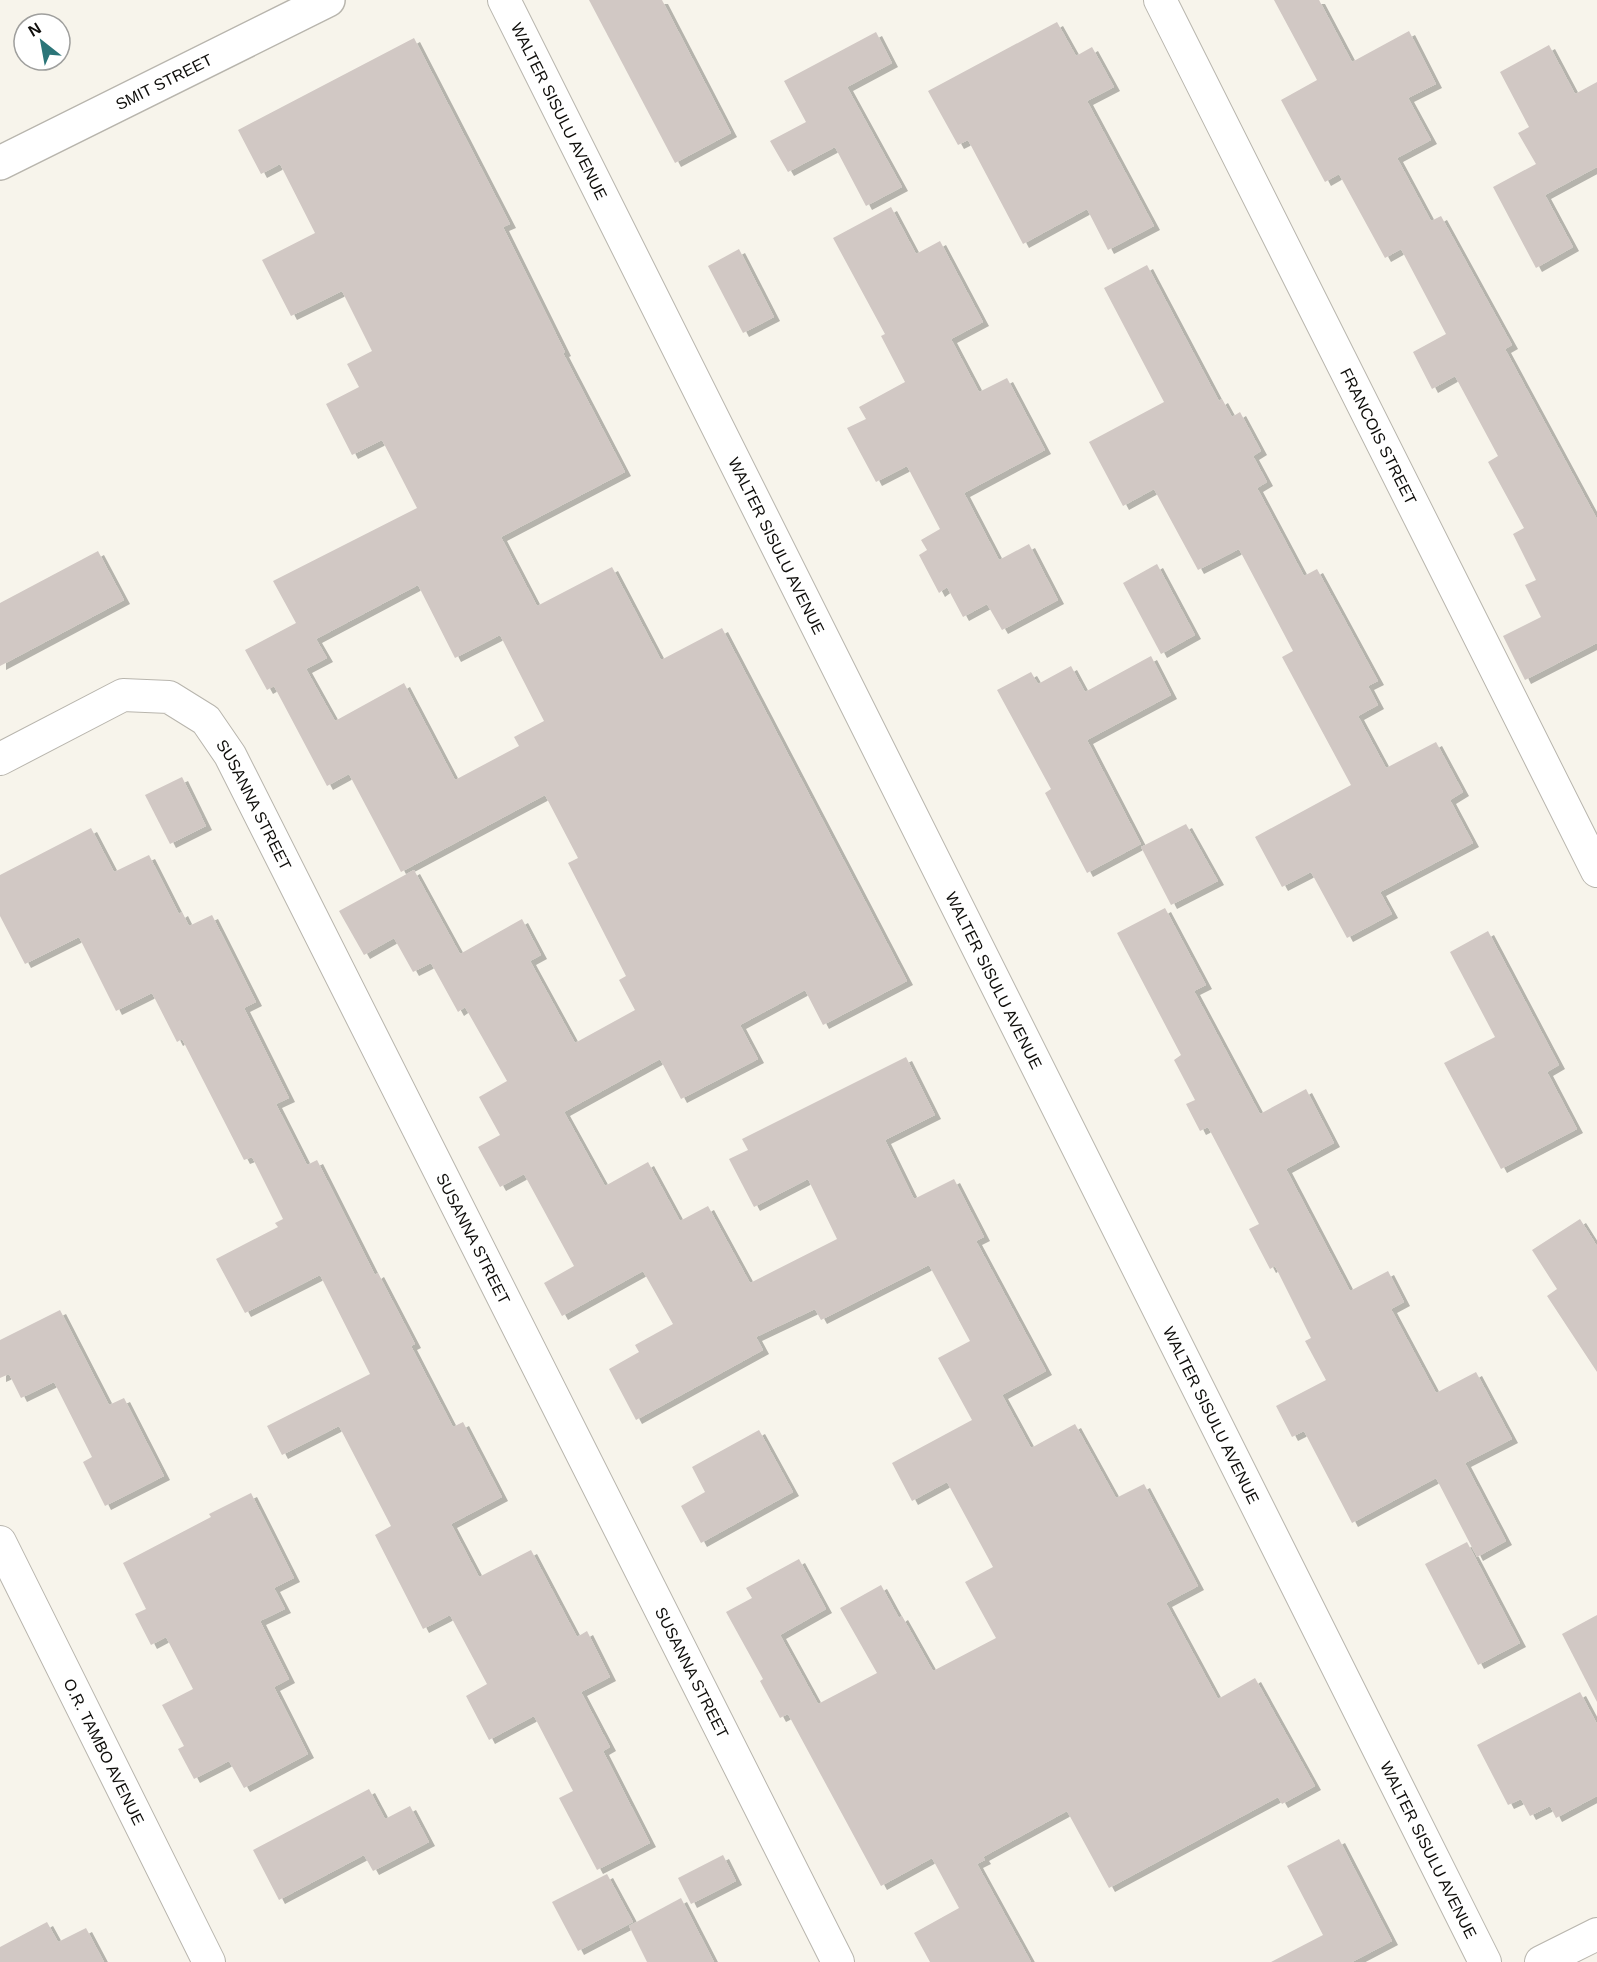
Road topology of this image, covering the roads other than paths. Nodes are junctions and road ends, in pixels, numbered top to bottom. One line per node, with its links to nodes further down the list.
1 (327, 0): 4 (street, SMIT STREET)
2 (504, 0): 11 (street, WALTER SISULU AVENUE)
3 (1160, 0): 6 (street, FRANCOIS STREET)
4 (0, 163)
5 (0, 759): 10 (street, SUSANNA STREET)
6 (1597, 871)
7 (0, 1542): 9 (street, O.R. TAMBO AVENUE)
8 (1597, 1934): 12 (street)
9 (209, 1962)
10 (838, 1962)
11 (1485, 1962)
12 (1541, 1962)

